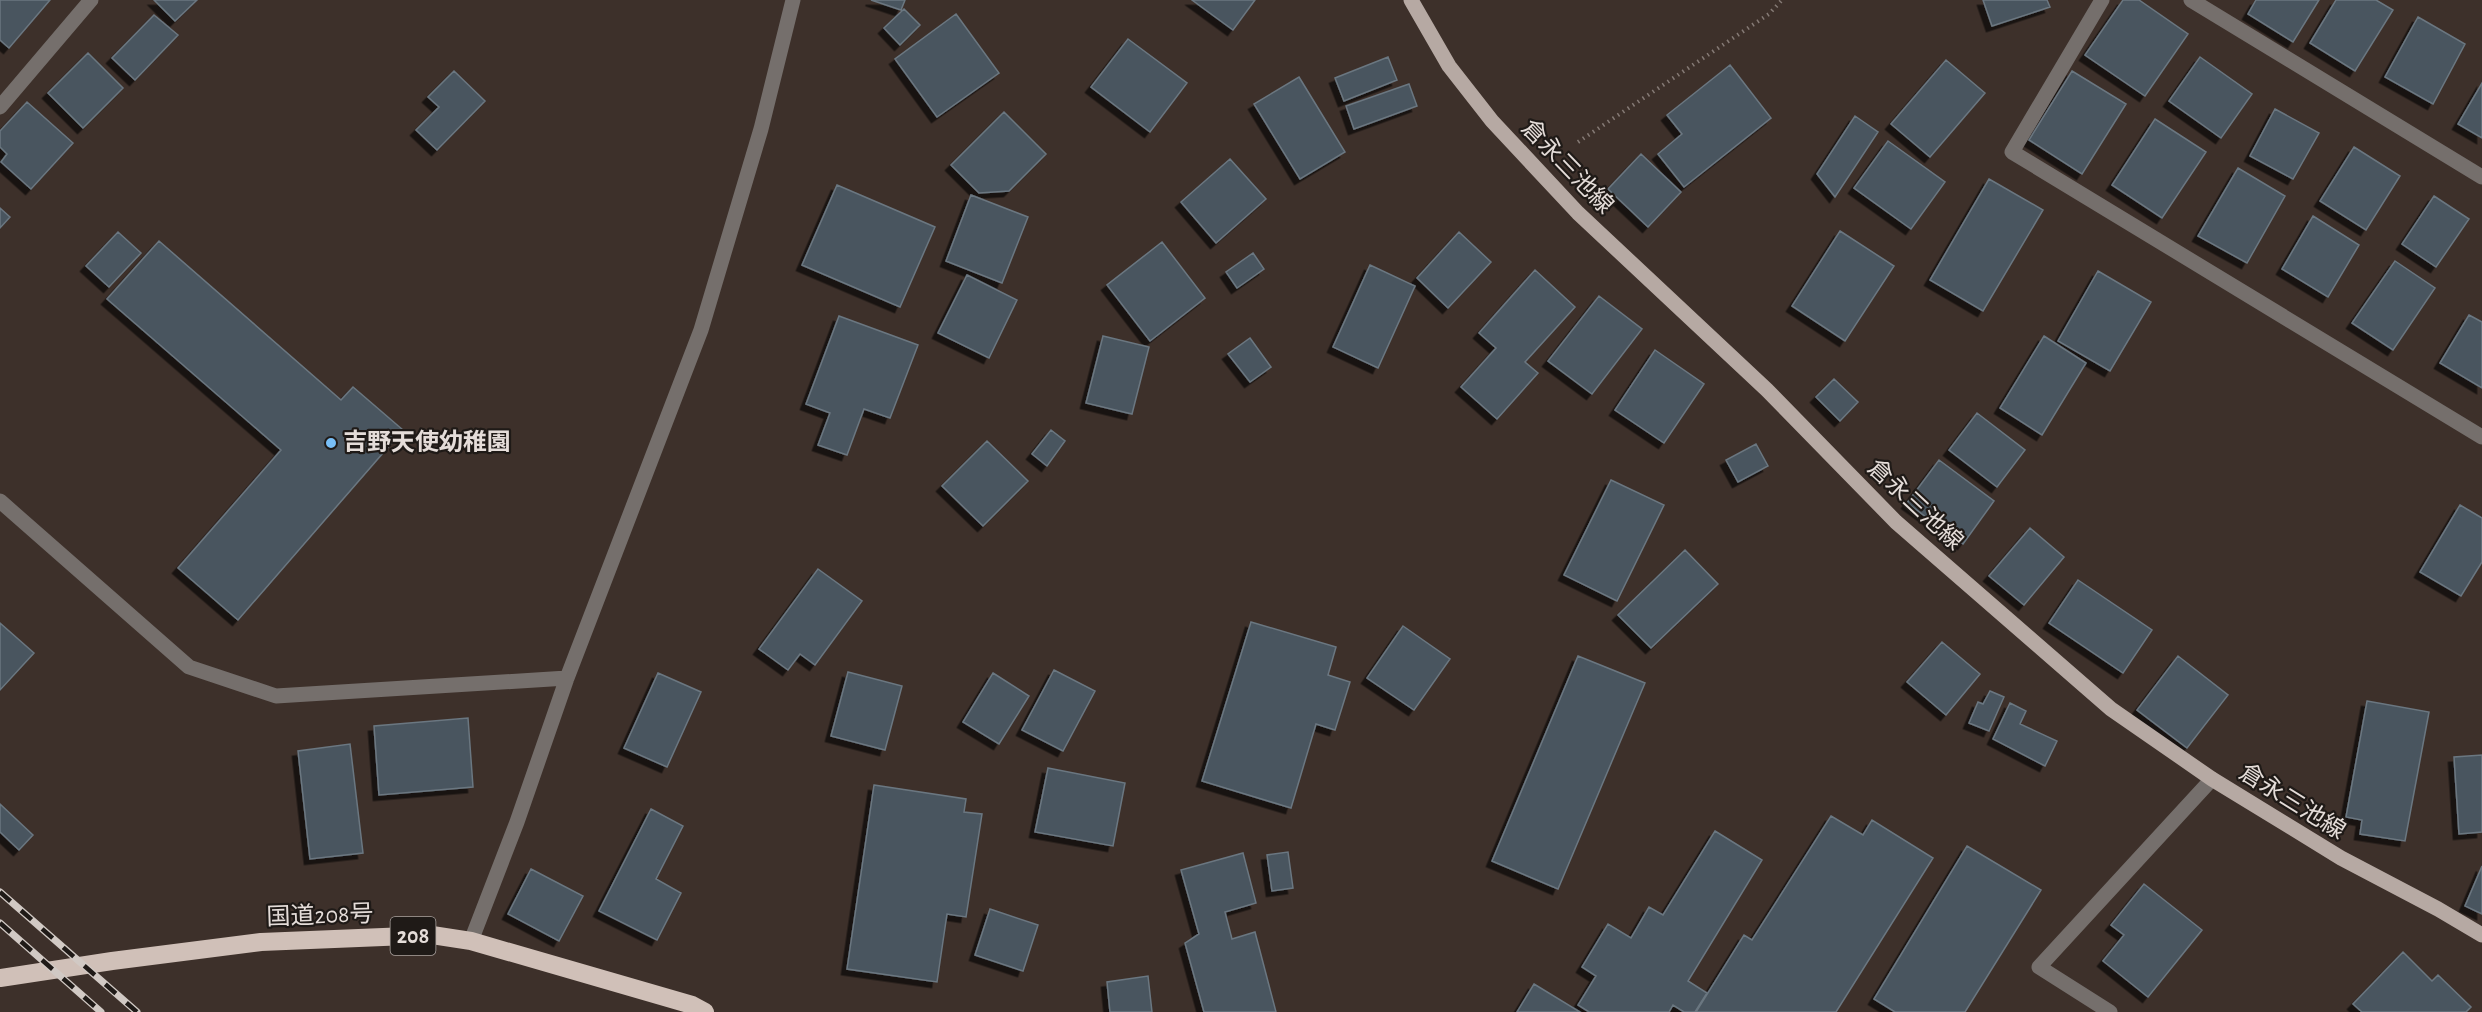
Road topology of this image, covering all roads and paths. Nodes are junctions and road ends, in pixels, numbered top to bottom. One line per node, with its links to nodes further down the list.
1 (91, 0): 7 (street)
2 (793, 0): 12 (street)
3 (1411, 0): 13 (main road, 倉永三池線)
4 (1782, 0): 8 (path)
5 (2102, 0): 10 (street)
6 (2191, 0): 9 (street)
7 (0, 107)
8 (1578, 142)
9 (2482, 177)
10 (2482, 437)
11 (0, 501): 12 (street)
12 (567, 678): 15 (street)
13 (2212, 779): 14 (main road, 倉永三池線); 18 (street)
14 (2482, 935)
15 (471, 942): 16 (highway, 国道208号 / 208); 17 (highway, 国道208号 / 208)
16 (0, 978)
17 (705, 1012)
18 (2110, 1012)

